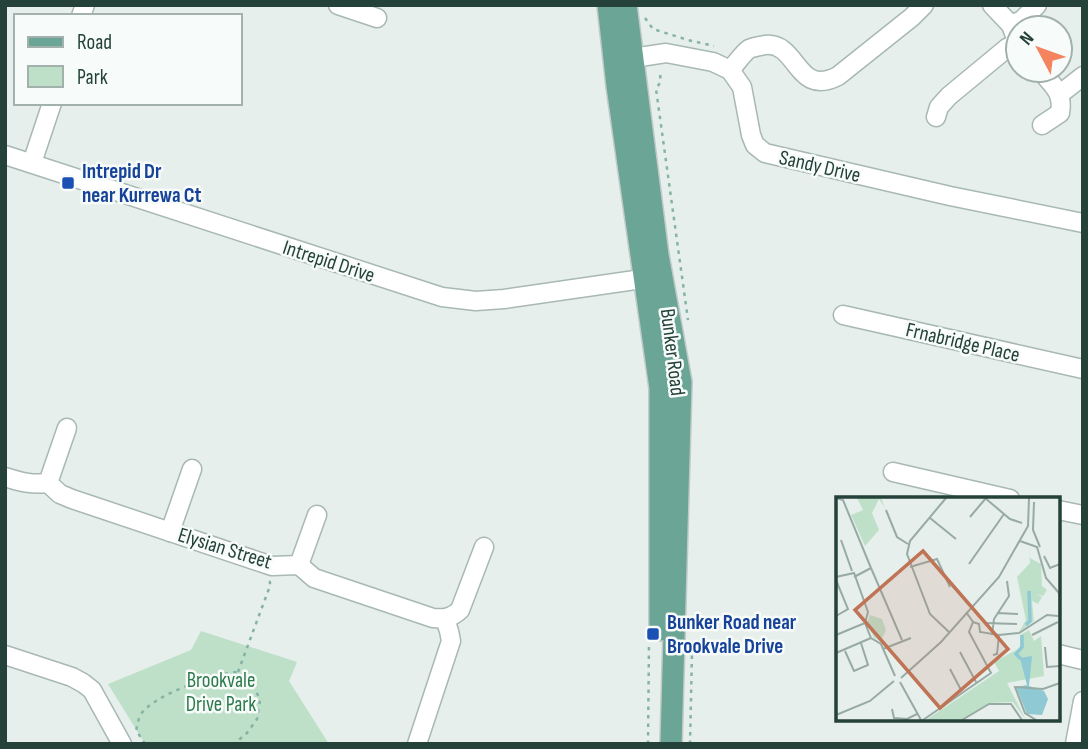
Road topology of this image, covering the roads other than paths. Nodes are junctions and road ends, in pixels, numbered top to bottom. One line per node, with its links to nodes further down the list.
1 (338, 5): 6 (street)
2 (608, 5): 9 (main road, Bunker Road)
3 (992, 5): 7 (street)
4 (634, 9): 9 (main road, Bunker Road)
5 (913, 9): 10 (street)
6 (377, 18)
7 (1004, 22)
8 (1004, 50): 15 (street)
9 (624, 59): 10 (street); 20 (main road, Bunker Road)
10 (730, 70): 19 (street, Sandy Drive)
11 (1083, 76): 13 (street)
12 (1052, 84): 13 (street)
13 (1060, 94): 16 (street)
14 (51, 105): 18 (street)
15 (936, 117)
16 (1042, 125)
17 (5, 155): 18 (street, Intrepid Drive)
18 (32, 163): 20 (street, Intrepid Drive)
19 (1083, 223)
20 (654, 277): 42 (main road, Bunker Road); 43 (main road, Bunker Road)
21 (843, 315): 22 (street, Frnabridge Place)
22 (1083, 369)
23 (67, 428): 27 (street)
24 (192, 469): 32 (street)
25 (893, 472): 28 (street)
26 (5, 477): 27 (street, Elysian Street)
27 (48, 483): 32 (street, Elysian Street)
28 (1001, 497)
29 (1060, 510): 31 (street)
30 (317, 515): 34 (street)
31 (1083, 515)
32 (170, 532): 34 (street, Elysian Street)
33 (484, 547): 35 (street)
34 (299, 565): 35 (street, Elysian Street)
35 (445, 619): 41 (street)
36 (1060, 654): 38 (street)
37 (5, 656): 40 (street)
38 (1083, 660)
39 (1083, 701): 44 (street)
40 (122, 744)
41 (417, 744)
42 (660, 744)
43 (671, 744)
44 (1075, 744)

